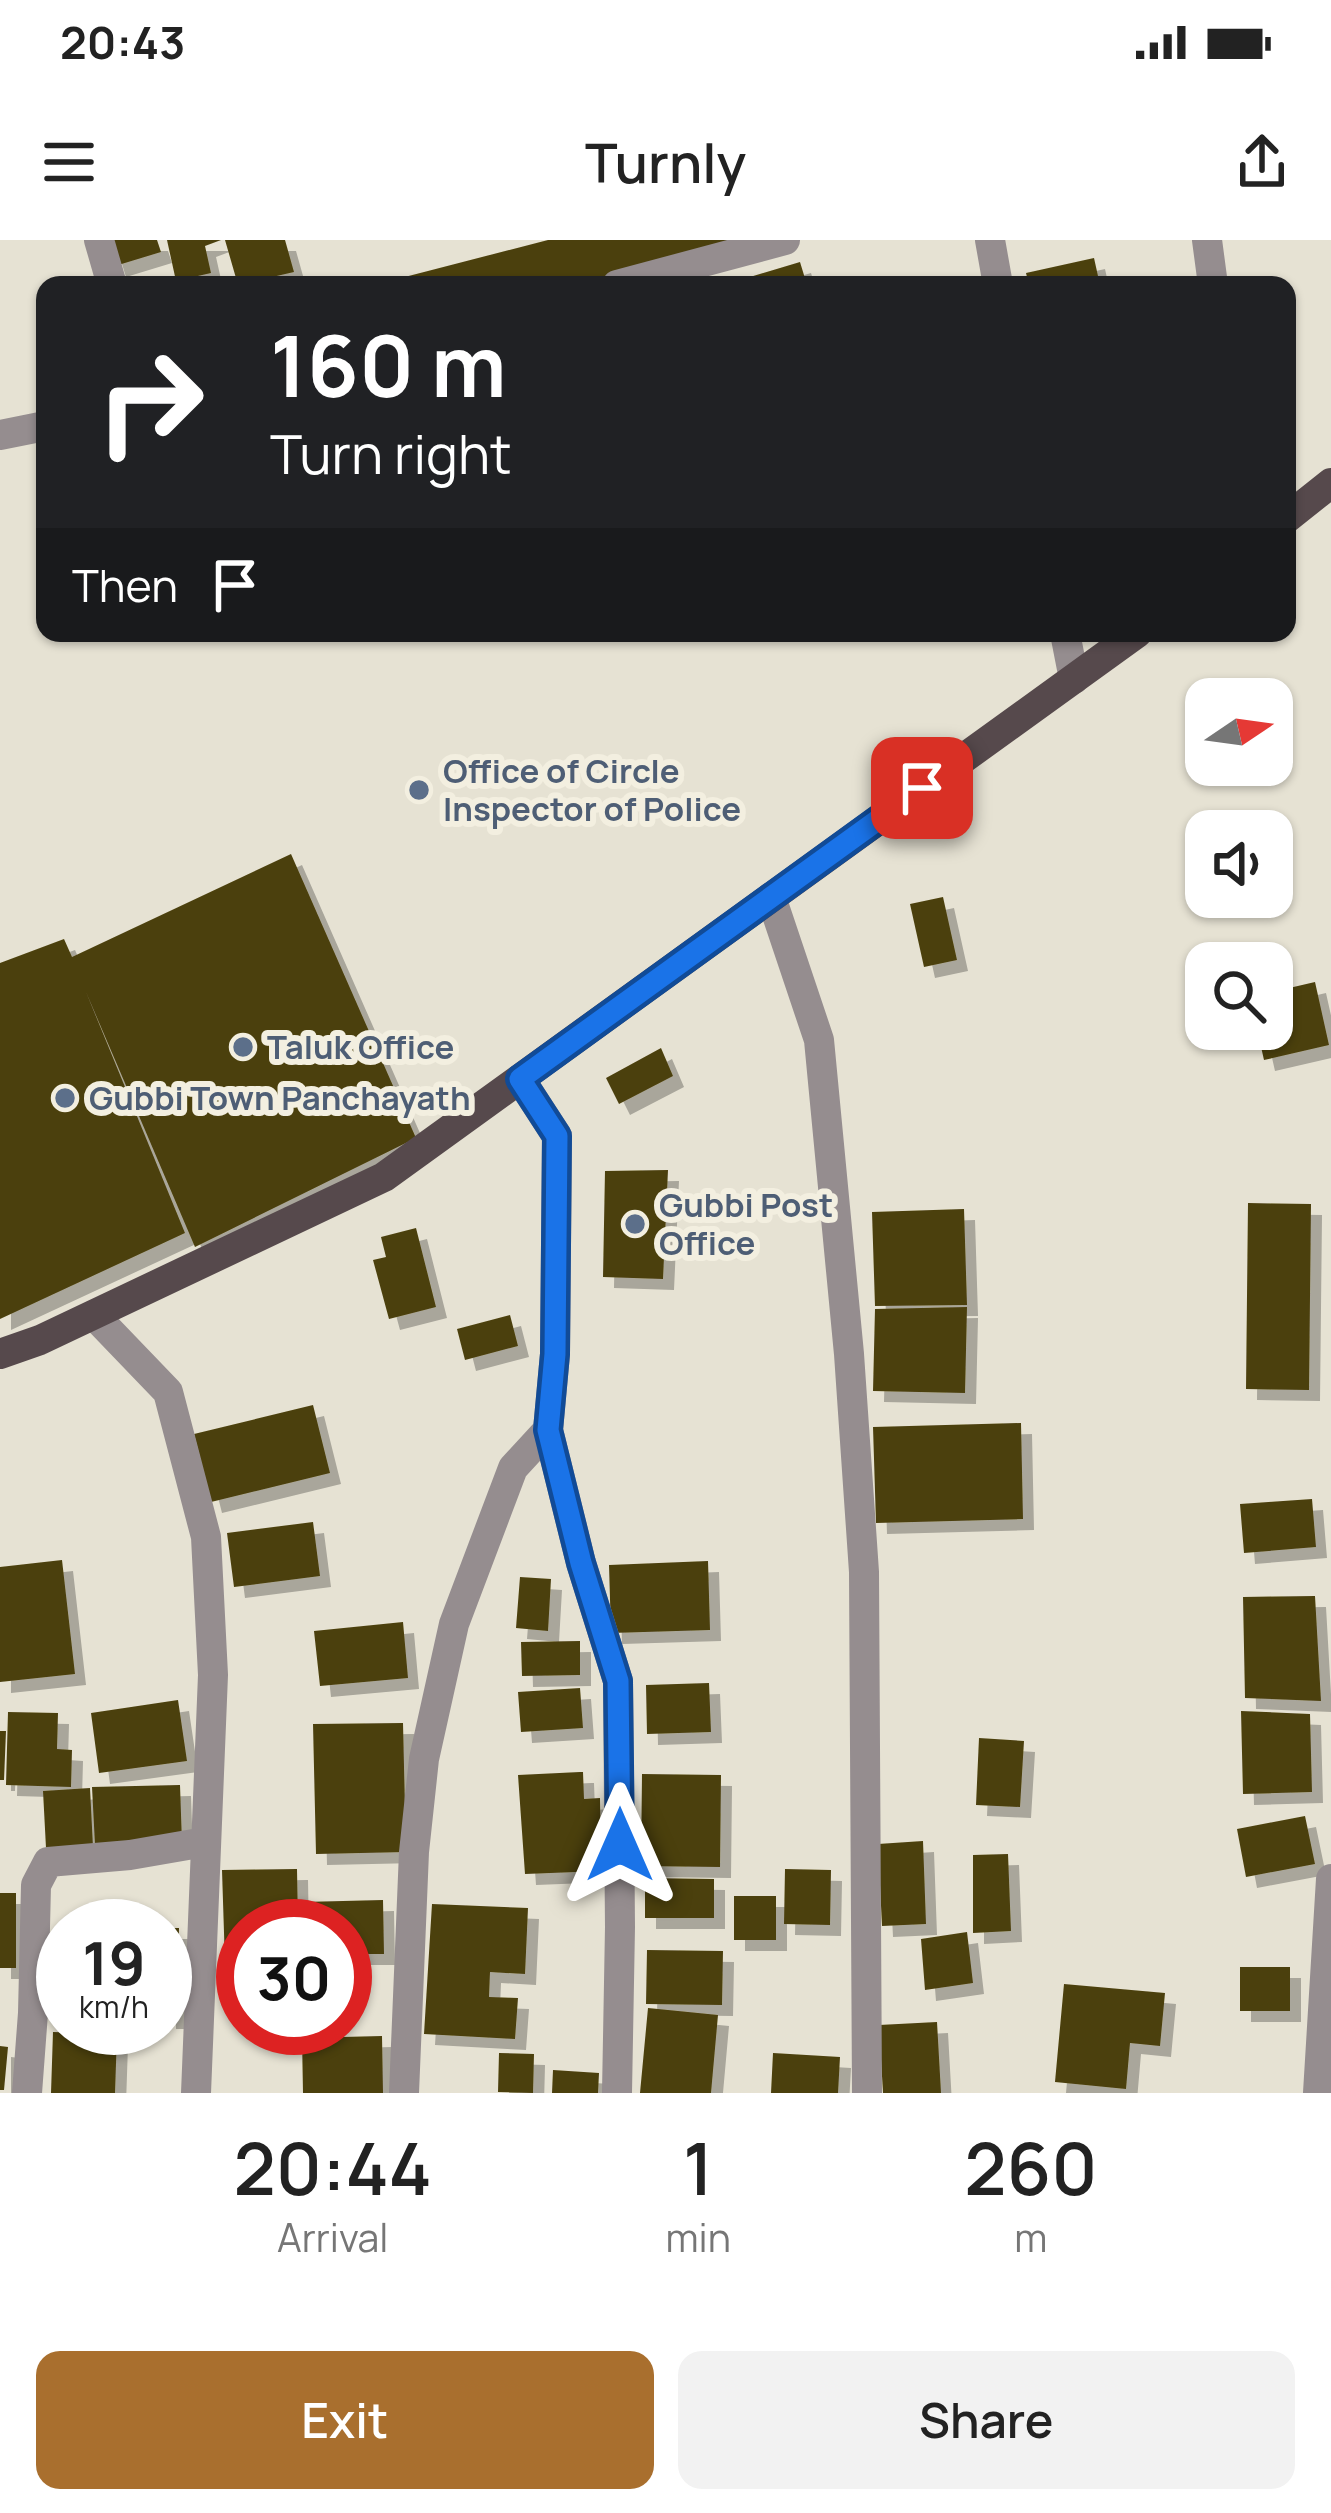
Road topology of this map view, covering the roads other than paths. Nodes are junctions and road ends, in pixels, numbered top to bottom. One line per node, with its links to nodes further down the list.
1 (99, 240): 5 (street)
2 (785, 240): 6 (street)
3 (989, 240): 7 (street)
4 (1207, 240): 8 (street)
5 (109, 276)
6 (650, 276)
7 (996, 276)
8 (1212, 276)
9 (36, 427): 10 (street)
10 (0, 435)
11 (1331, 483): 12 (main road)
12 (1296, 511)
13 (1067, 642): 15 (street)
14 (1125, 642): 15 (main road)
15 (1074, 679): 16 (main road)
16 (771, 897): 17 (main road); 27 (street)
17 (520, 1079): 18 (main road); 20 (street)
18 (94, 1315): 19 (main road); 21 (street)
19 (0, 1354)
20 (548, 1430): 25 (street); 26 (street)
21 (205, 1842): 23 (street); 24 (street)
22 (1331, 1879): 28 (street)
23 (27, 2093)
24 (196, 2093)
25 (404, 2093)
26 (617, 2093)
27 (867, 2093)
28 (1318, 2093)

